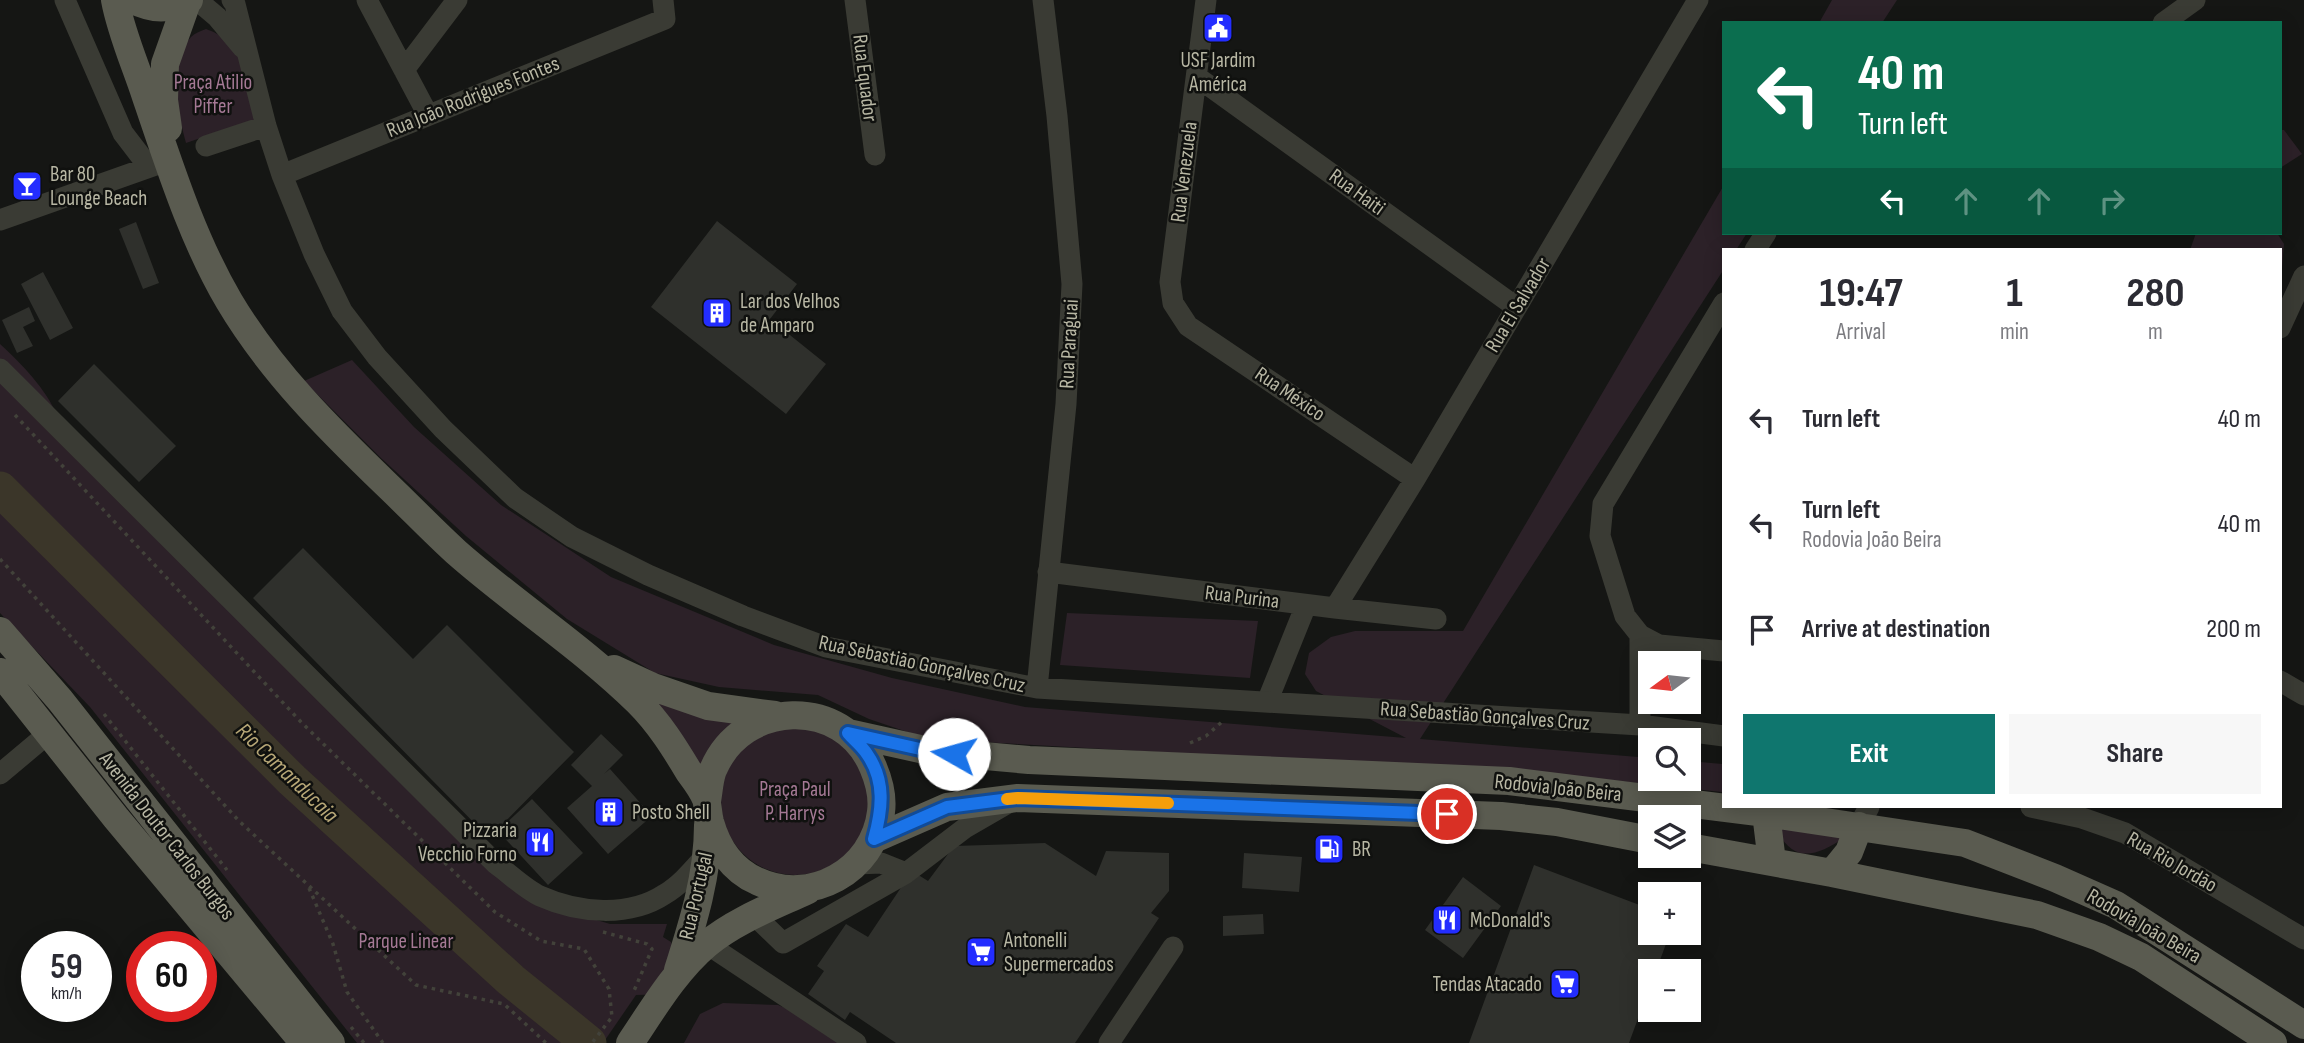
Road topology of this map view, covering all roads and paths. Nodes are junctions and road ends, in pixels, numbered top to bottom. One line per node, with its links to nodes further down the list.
1 (65, 0): 22 (street)
2 (115, 0): 22 (main road)
3 (133, 0): 12 (main road)
4 (232, 0): 15 (street, Rua Sebastião Gonçalves Cruz)
5 (367, 0): 16 (street)
6 (457, 0): 16 (street)
7 (855, 0): 21 (street, Rua Equador)
8 (1043, 0): 34 (street, Rua Paraguai)
9 (1206, 0): 17 (street, Rua Venezuela)
10 (1698, 0): 28 (street, Rua El Salvador)
11 (2195, 0): 14 (street)
12 (191, 1): 15 (street); 22 (main road)
13 (664, 9): 18 (street, Rua João Rodrigues Fontes)
14 (2166, 21)
15 (247, 53): 19 (street, Rua Sebastião Gonçalves Cruz)
16 (404, 70): 18 (street)
17 (1197, 77): 26 (street, Rua Venezuela); 28 (street, Rua Haiti)
18 (428, 115): 23 (street, Rua João Rodrigues Fontes)
19 (266, 126): 20 (street); 23 (street, Rua Sebastião Gonçalves Cruz)
20 (206, 146)
21 (875, 155)
22 (163, 163): 24 (street); 41 (main road)
23 (282, 175): 44 (street, Rua Sebastião Gonçalves Cruz)
24 (0, 219)
25 (2304, 276): 29 (street)
26 (1173, 303): 32 (street, Rua México)
27 (1722, 306): 39 (street)
28 (1516, 307): 32 (street, Rua El Salvador)
29 (2282, 324)
30 (0, 369): 66 (street)
31 (9, 410): 84 (path)
32 (1415, 479): 36 (street, Rua El Salvador)
33 (0, 559): 71 (path)
34 (1048, 572): 35 (street, Rua Purina); 44 (street, Rua Paraguai)
35 (1306, 605): 36 (street, Rua Purina); 46 (street)
36 (1335, 608): 37 (street, Rua Purina)
37 (1436, 619)
38 (0, 631): 55 (main road, Avenida Doutor Carlos Burgos)
39 (1640, 635): 40 (street); 48 (street)
40 (1722, 651)
41 (580, 652): 47 (main road); 57 (main road)
42 (1, 675): 49 (main road, Avenida Doutor Carlos Burgos)
43 (2282, 682): 45 (street)
44 (1037, 688): 46 (street, Rua Sebastião Gonçalves Cruz)
45 (2304, 695)
46 (1257, 701): 48 (street, Rua Sebastião Gonçalves Cruz); 52 (path)
47 (778, 716): 50 (main road); 57 (main road)
48 (1640, 725): 51 (street, Rua Sebastião Gonçalves Cruz)
49 (50, 732): 53 (street); 55 (main road); 80 (main road, Avenida Doutor Carlos Burgos)
50 (848, 733): 56 (main road, Rodovia João Beira); 64 (main road)
51 (1722, 736)
52 (1180, 747)
53 (0, 774)
54 (1018, 798): 63 (main road, Rodovia João Beira); 64 (main road, Rodovia João Beira); 69 (street)
55 (142, 803): 81 (main road, Avenida Doutor Carlos Burgos)
56 (1722, 805)
57 (708, 808): 66 (main road, Rua Portugal); 72 (main road)
58 (1748, 808): 60 (main road, Rodovia João Beira)
59 (2041, 808): 62 (street, Rua Rio Jordão)
60 (1766, 810): 61 (main road, Rodovia João Beira); 67 (main road)
61 (1866, 812): 70 (main road); 78 (main road, Rodovia João Beira)
62 (2083, 812): 74 (street, Rua Rio Jordão)
63 (1638, 838)
64 (874, 839): 68 (main road)
65 (1701, 849): 67 (main road, Rodovia João Beira)
66 (708, 853): 77 (main road, Rua Portugal)
67 (1772, 862): 70 (main road, Rodovia João Beira)
68 (857, 864): 69 (street); 72 (main road)
69 (906, 873): 73 (street)
70 (1832, 873): 79 (main road, Rodovia João Beira)
71 (307, 885): 82 (path); 83 (path)
72 (810, 889): 73 (main road, Rua Portugal)
73 (754, 915): 75 (main road, Rua Portugal)
74 (2304, 939)
75 (707, 944): 77 (main road, Rua Portugal); 86 (street)
76 (1173, 947): 87 (street)
77 (671, 983): 85 (main road, Rua Portugal)
78 (2304, 1025)
79 (2242, 1033): 88 (main road, Rodovia João Beira)
80 (294, 1040)
81 (331, 1043)
82 (383, 1043)
83 (546, 1043)
84 (592, 1043)
85 (630, 1043)
86 (856, 1043)
87 (1108, 1043)
88 (2273, 1043)

